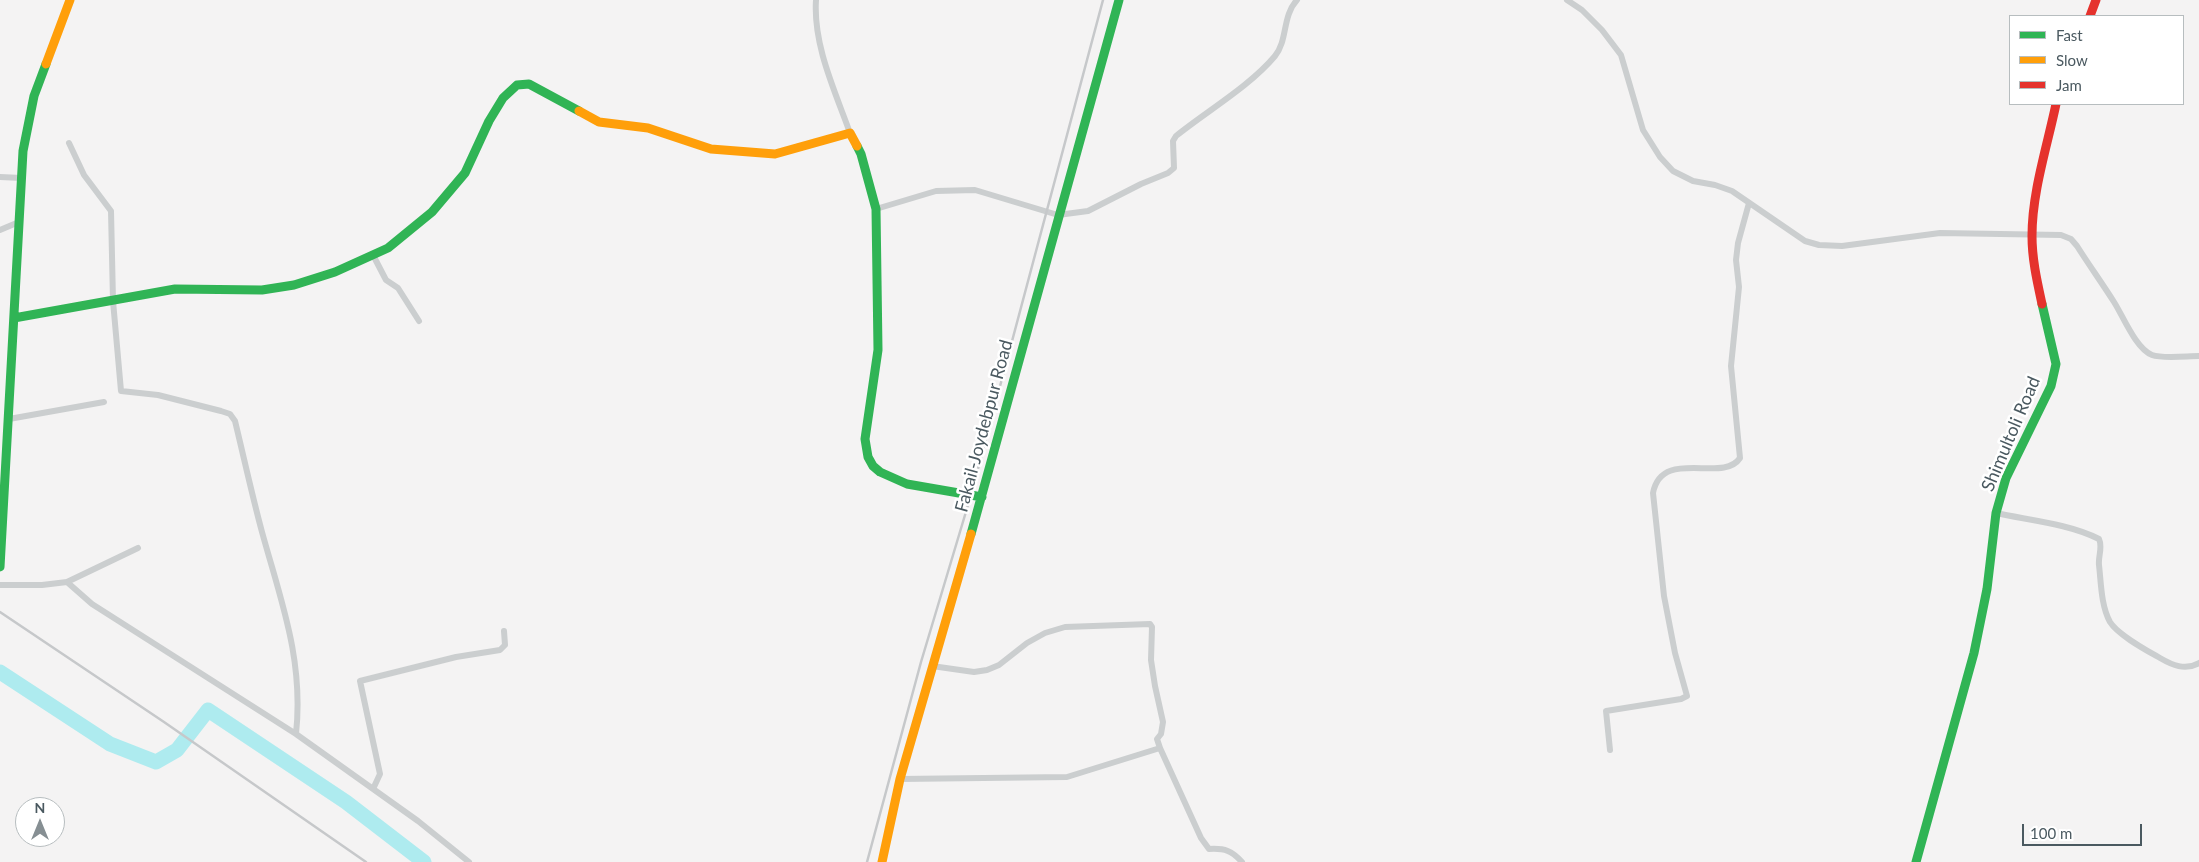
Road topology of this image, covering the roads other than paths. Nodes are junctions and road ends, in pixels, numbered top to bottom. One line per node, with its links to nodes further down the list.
1 (70, 0): 12 (street)
2 (816, 0): 9 (street)
3 (1119, 0): 15 (street, Fakail-Joydebpur Road)
4 (1296, 0): 15 (street)
5 (1567, 0): 13 (street)
6 (2096, 0): 7 (street)
7 (2090, 15)
8 (2056, 105): 18 (street, Shimultoli Road)
9 (850, 133): 14 (street); 19 (street)
10 (69, 143): 20 (street)
11 (0, 178): 12 (street)
12 (22, 178): 16 (street)
13 (1748, 203): 18 (street); 37 (street)
14 (876, 209): 15 (street); 26 (street)
15 (1058, 215): 26 (street, Fakail-Joydebpur Road)
16 (19, 222): 17 (street); 21 (street)
17 (0, 230)
18 (2032, 235): 23 (street); 27 (street, Shimultoli Road)
19 (373, 255): 20 (street); 22 (street)
20 (113, 301): 21 (street); 35 (street)
21 (14, 318): 25 (street)
22 (420, 321)
23 (2199, 356)
24 (104, 402): 25 (street)
25 (9, 419): 29 (street)
26 (982, 497): 34 (street, Fakail-Joydebpur Road)
27 (1996, 513): 33 (street); 43 (street, Shimultoli Road)
28 (138, 548): 30 (street)
29 (0, 568)
30 (66, 582): 31 (street); 35 (street)
31 (0, 585)
32 (504, 631): 39 (street)
33 (2199, 663)
34 (932, 666): 36 (street); 38 (street, Fakail-Joydebpur Road)
35 (296, 734): 39 (street)
36 (1160, 748): 38 (street); 42 (street)
37 (1610, 750)
38 (900, 779): 41 (street, Fakail-Joydebpur Road)
39 (373, 789): 40 (street)
40 (469, 862)
41 (882, 862)
42 (1242, 862)
43 (1916, 862)

